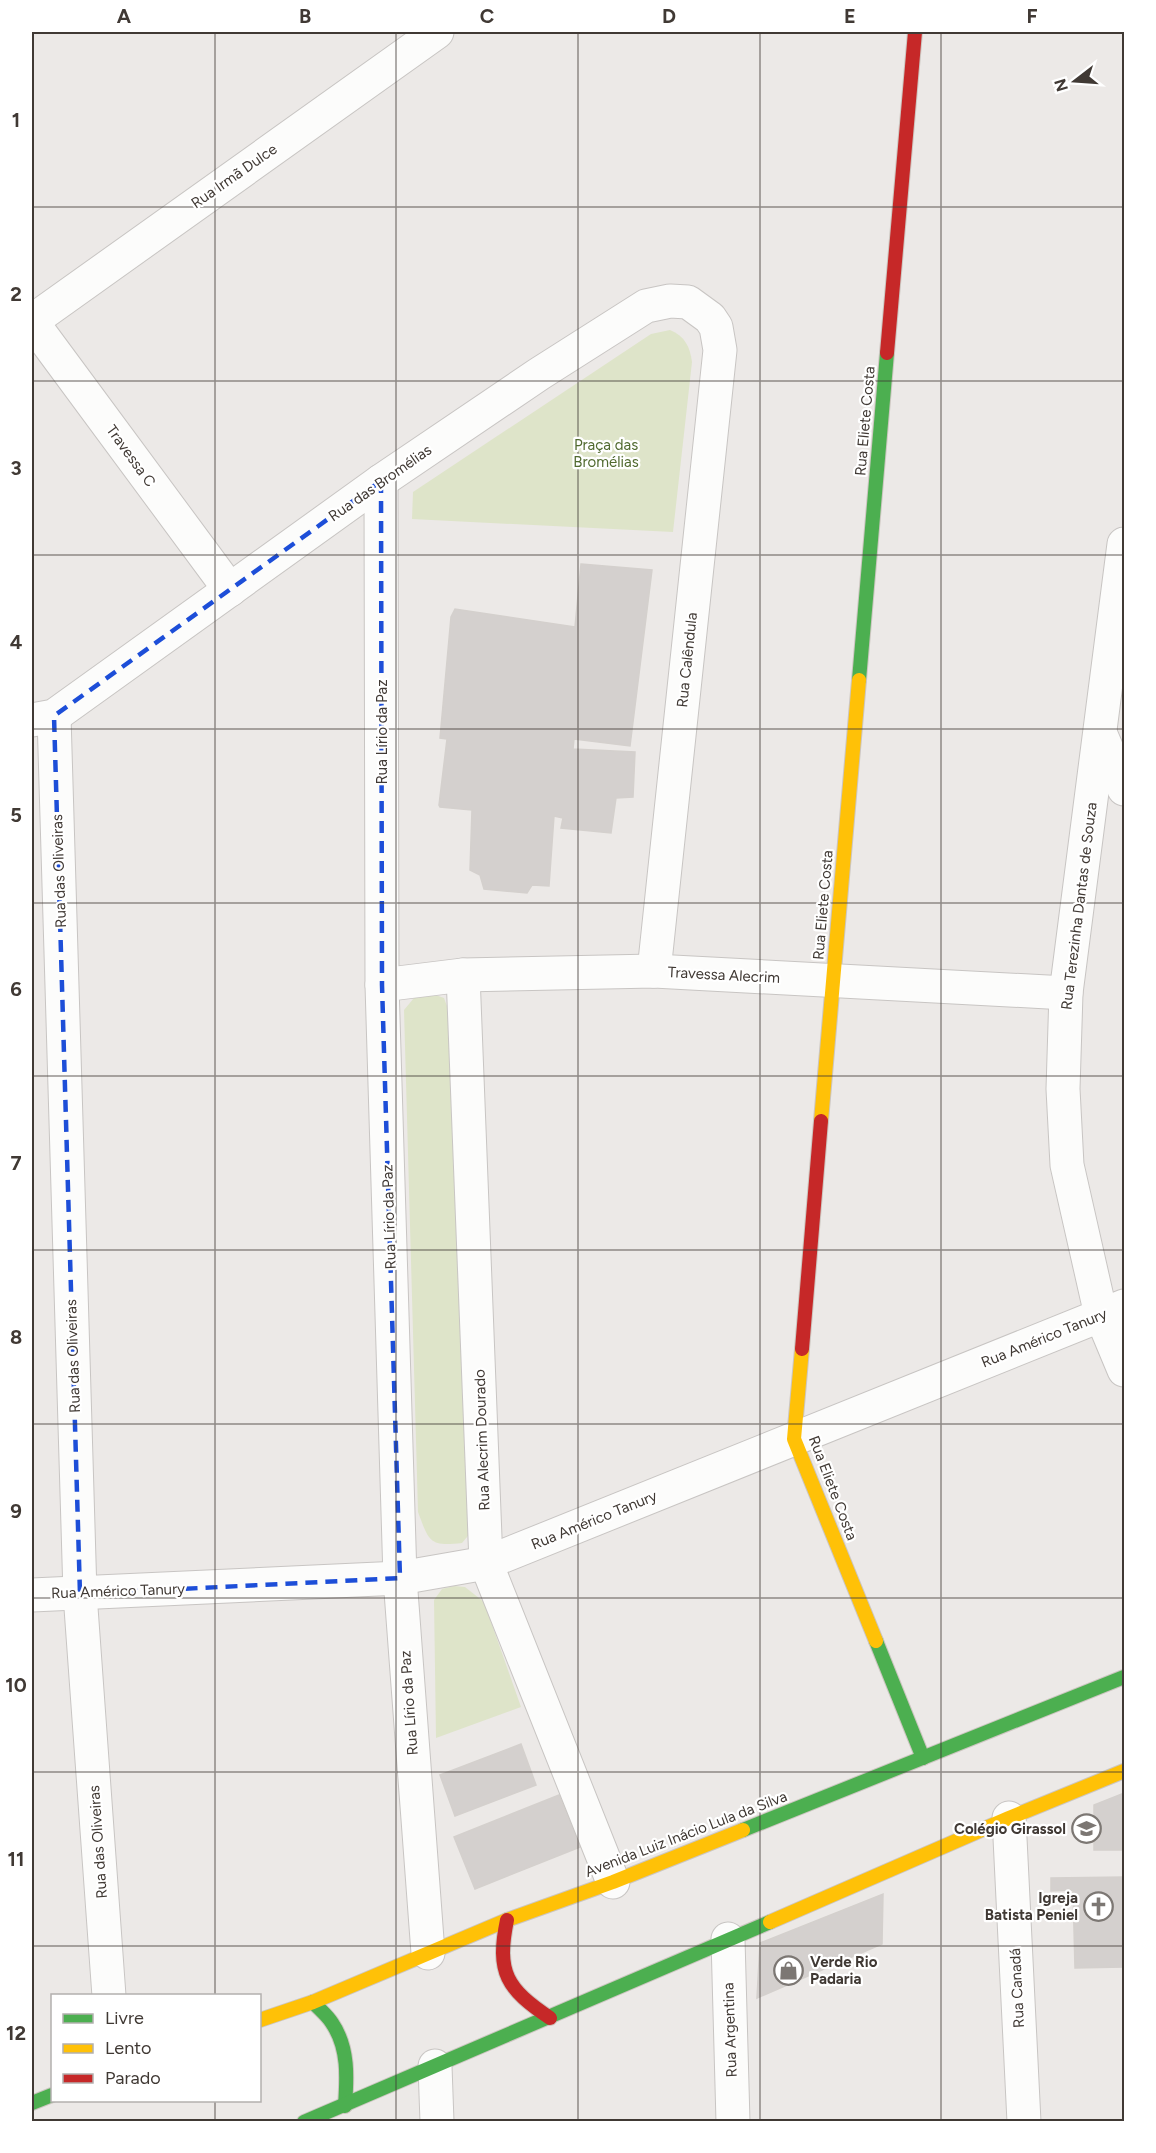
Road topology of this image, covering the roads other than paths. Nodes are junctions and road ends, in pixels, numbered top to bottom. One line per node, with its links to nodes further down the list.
1 (437, 32): 3 (street, Rua Irmã Dulce)
2 (915, 32): 13 (street, Rua Eliete Costa)
3 (32, 321): 7 (street, Travessa C)
4 (720, 350): 5 (street, Rua das Bromélias); 11 (street, Rua Calêndula)
5 (381, 481): 7 (street, Rua das Bromélias); 14 (street, Rua Lírio da Paz)
6 (1125, 544): 9 (street, Rua Terezinha Dantas de Souza)
7 (230, 590): 8 (street, Rua das Bromélias)
8 (43, 718): 21 (street, Rua das Oliveiras)
9 (1101, 735): 10 (street); 15 (street, Rua Terezinha Dantas de Souza)
10 (1125, 789)
11 (654, 971): 12 (street, Travessa Alecrim); 13 (street, Travessa Alecrim)
12 (464, 975): 14 (street, Travessa Alecrim); 19 (street, Rua Alecrim Dourado)
13 (833, 981): 15 (street, Travessa Alecrim); 18 (street, Rua Eliete Costa)
14 (382, 985): 20 (street, Rua Lírio da Paz)
15 (1066, 993): 16 (street, Rua Terezinha Dantas de Souza)
16 (1113, 1311): 17 (street, Rua Terezinha Dantas de Souza); 18 (street, Rua Américo Tanury)
17 (1125, 1370)
18 (794, 1439): 19 (street, Rua Américo Tanury); 24 (street, Rua Eliete Costa)
19 (486, 1563): 20 (street, Rua Américo Tanury); 27 (street, Rua Alecrim Dourado)
20 (400, 1578): 21 (street, Rua Américo Tanury); 30 (street, Rua Lírio da Paz)
21 (80, 1594): 22 (street, Rua Américo Tanury); 31 (street, Rua das Oliveiras)
22 (32, 1595)
23 (1125, 1677): 24 (street, Avenida Luiz Inácio Lula da Silva)
24 (923, 1758): 27 (street, Avenida Luiz Inácio Lula da Silva)
25 (1125, 1771): 26 (street)
26 (1008, 1818): 29 (street); 42 (street, Rua Canadá)
27 (613, 1882): 28 (street, Avenida Luiz Inácio Lula da Silva)
28 (507, 1920): 30 (street, Avenida Luiz Inácio Lula da Silva); 33 (street)
29 (728, 1939): 33 (street); 41 (street, Rua Argentina)
30 (428, 1953): 32 (street, Avenida Luiz Inácio Lula da Silva)
31 (110, 1994)
32 (313, 2002): 34 (street, Avenida Luiz Inácio Lula da Silva); 38 (street)
33 (550, 2018): 35 (street)
34 (261, 2020)
35 (435, 2066): 38 (street); 40 (street)
36 (51, 2095): 37 (street)
37 (32, 2103)
38 (345, 2106): 39 (street)
39 (304, 2121)
40 (437, 2121)
41 (734, 2121)
42 (1024, 2121)

